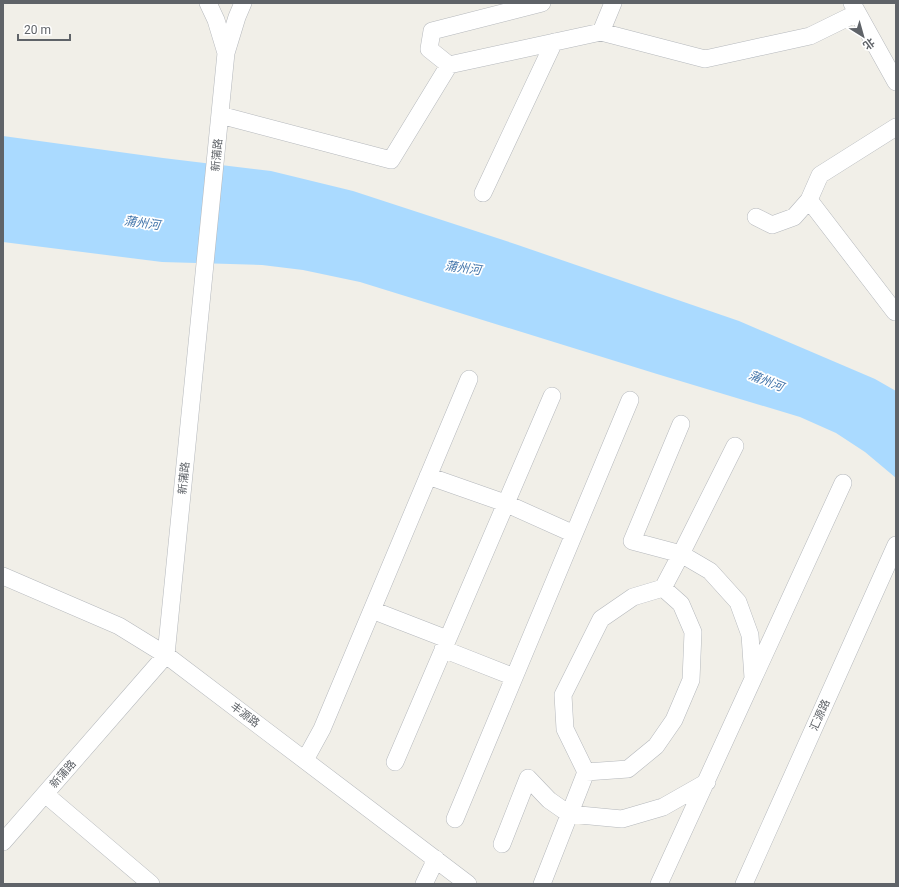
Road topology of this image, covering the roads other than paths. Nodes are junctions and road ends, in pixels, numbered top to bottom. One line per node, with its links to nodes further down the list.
1 (208, 3): 8 (street, 新蒲路)
2 (244, 3): 8 (street, 新蒲路)
3 (542, 3): 9 (street)
4 (613, 3): 6 (street)
5 (854, 8): 6 (street); 10 (street)
6 (601, 32): 7 (street)
7 (554, 42): 9 (street); 13 (street)
8 (226, 53): 11 (street, 新蒲路)
9 (449, 65): 11 (street)
10 (896, 82)
11 (220, 115): 32 (street, 新蒲路)
12 (896, 127): 14 (street)
13 (483, 193)
14 (809, 200): 15 (street); 16 (street)
15 (756, 218)
16 (895, 312)
17 (469, 379): 22 (street)
18 (552, 396): 24 (street)
19 (630, 400): 25 (street)
20 (682, 424): 27 (street)
21 (735, 446): 27 (street)
22 (428, 476): 24 (street); 30 (street)
23 (843, 483): 34 (street)
24 (505, 503): 25 (street); 31 (street)
25 (574, 534): 33 (street)
26 (896, 546): 50 (street, 汇源路)
27 (682, 554): 29 (street); 34 (street)
28 (3, 576): 32 (street, 丰源路)
29 (663, 588): 37 (street); 37 (street)
30 (372, 610): 31 (street); 35 (street)
31 (445, 644): 33 (street); 36 (street)
32 (166, 655): 35 (street, 丰源路); 39 (street, 新蒲路)
33 (514, 677): 41 (street)
34 (753, 680): 38 (street)
35 (305, 760): 44 (street, 丰源路)
36 (395, 762)
37 (586, 772): 40 (street)
38 (707, 782): 40 (street); 49 (street)
39 (45, 794): 42 (street, 新蒲路); 45 (street)
40 (570, 814): 43 (street); 48 (street)
41 (455, 819)
42 (3, 842)
43 (502, 844)
44 (436, 859): 46 (street); 47 (street, 丰源路)
45 (151, 884)
46 (424, 884)
47 (468, 884)
48 (542, 884)
49 (659, 884)
50 (744, 884)

